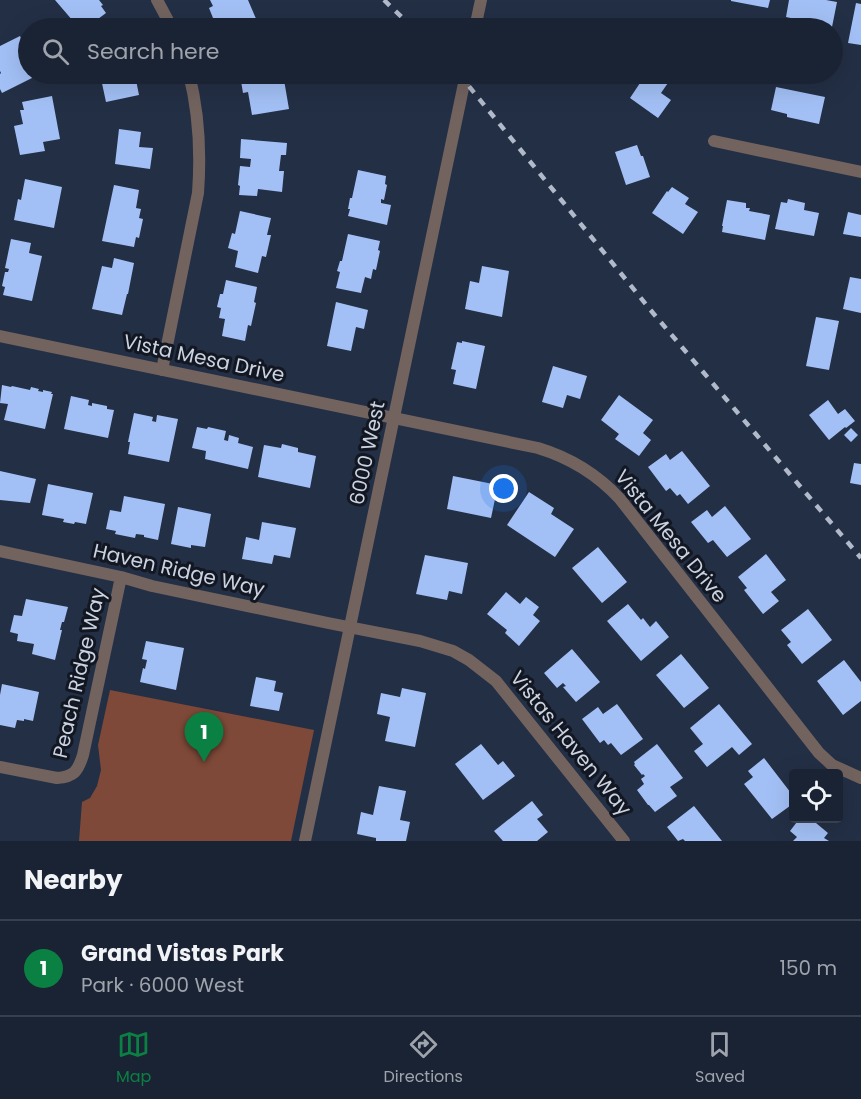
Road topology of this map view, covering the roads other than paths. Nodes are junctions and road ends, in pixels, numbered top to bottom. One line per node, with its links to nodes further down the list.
1 (157, 0): 3 (street)
2 (482, 0): 4 (street)
3 (167, 18)
4 (478, 18)
5 (191, 84): 10 (street)
6 (464, 84): 11 (street, 6000 West)
7 (714, 141): 8 (street)
8 (861, 172)
9 (0, 336): 10 (street, Vista Mesa Drive)
10 (162, 370): 11 (street, Vista Mesa Drive)
11 (394, 418): 14 (street, 6000 West); 16 (street, Vista Mesa Drive)
12 (0, 551): 13 (street, Haven Ridge Way)
13 (121, 577): 14 (street, Haven Ridge Way); 15 (street, Peach Ridge Way)
14 (350, 627): 17 (street, 6000 West); 18 (street, Vistas Haven Way)
15 (0, 767)
16 (861, 778)
17 (305, 841)
18 (624, 841)

